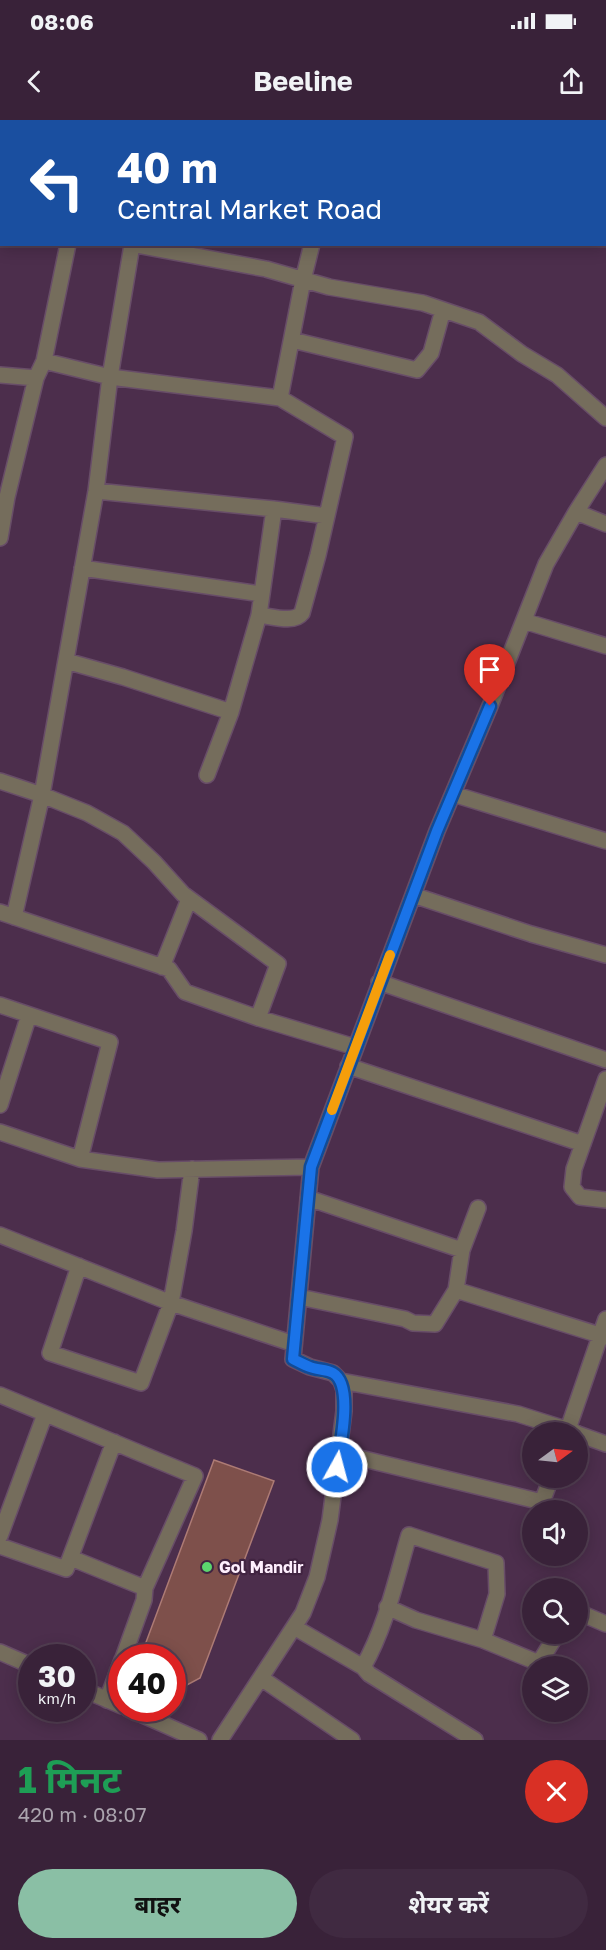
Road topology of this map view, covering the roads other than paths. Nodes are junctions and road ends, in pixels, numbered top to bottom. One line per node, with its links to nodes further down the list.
1 (68, 246): 8 (street)
2 (131, 246): 11 (street)
3 (137, 246): 5 (street)
4 (312, 246): 5 (street)
5 (303, 280): 6 (street); 7 (street)
6 (443, 310): 7 (street); 13 (street)
7 (292, 339): 12 (street)
8 (44, 361): 10 (street); 11 (street)
9 (0, 375): 10 (street)
10 (36, 378): 16 (street)
11 (110, 378): 12 (street); 15 (street)
12 (280, 398): 19 (street)
13 (606, 418)
14 (606, 465): 18 (street)
15 (96, 490): 17 (street); 22 (street)
16 (3, 496): 21 (street)
17 (274, 509): 19 (street); 23 (street)
18 (576, 512): 20 (street); 25 (street)
19 (327, 516): 24 (street)
20 (606, 524)
21 (0, 538)
22 (82, 568): 23 (street); 27 (street)
23 (261, 594): 24 (street)
24 (259, 615): 28 (street)
25 (524, 621): 26 (street); 31 (street)
26 (606, 646)
27 (66, 662): 28 (street); 32 (street)
28 (231, 712): 29 (street)
29 (207, 775)
30 (0, 781): 32 (street)
31 (453, 794): 33 (street); 34 (street)
32 (42, 795): 35 (street); 36 (street)
33 (606, 841)
34 (413, 895): 37 (street); 39 (street)
35 (189, 899): 38 (street); 42 (street)
36 (7, 915): 38 (street)
37 (606, 955)
38 (162, 967): 42 (street)
39 (380, 982): 43 (street); 44 (street)
40 (0, 1005): 41 (street)
41 (29, 1015): 47 (street); 50 (street)
42 (258, 1018): 43 (street)
43 (355, 1047): 45 (street)
44 (606, 1060)
45 (348, 1066): 49 (street); 51 (street)
46 (605, 1085): 49 (street)
47 (0, 1105)
48 (0, 1132): 50 (street)
49 (583, 1144): 54 (street)
50 (80, 1159): 52 (street)
51 (311, 1167): 52 (street); 53 (street)
52 (192, 1169): 61 (street)
53 (308, 1198): 57 (street); 60 (street)
54 (606, 1200)
55 (478, 1208): 57 (street)
56 (0, 1235): 58 (street)
57 (462, 1250): 59 (street)
58 (79, 1266): 61 (street); 61 (street)
59 (456, 1290): 60 (street); 63 (street)
60 (299, 1297): 64 (street)
61 (171, 1303): 64 (street)
62 (606, 1319): 63 (street)
63 (603, 1336): 69 (street)
64 (294, 1344): 65 (street)
65 (341, 1381): 68 (street); 73 (street)
66 (0, 1395): 67 (street)
67 (45, 1414): 71 (street); 75 (street)
68 (542, 1422)
69 (575, 1422)
70 (588, 1438): 72 (street)
71 (114, 1442): 77 (street); 78 (street)
72 (606, 1444)
73 (339, 1453): 74 (street); 82 (street)
74 (547, 1488)
75 (0, 1536)
76 (0, 1546): 77 (street)
77 (70, 1558): 78 (street)
78 (145, 1588): 84 (street)
79 (387, 1607): 83 (street); 83 (street); 88 (street)
80 (588, 1616): 81 (street)
81 (606, 1623)
82 (294, 1627): 88 (street); 89 (street)
83 (483, 1640): 85 (street)
84 (128, 1644)
85 (550, 1644)
86 (0, 1652): 87 (street)
87 (18, 1660)
88 (363, 1667): 93 (street)
89 (261, 1678): 95 (street); 96 (street)
90 (96, 1695): 91 (street)
91 (107, 1700)
92 (158, 1722): 94 (street)
93 (456, 1735): 97 (street)
94 (199, 1740)
95 (220, 1740)
96 (352, 1740)
97 (475, 1740)

